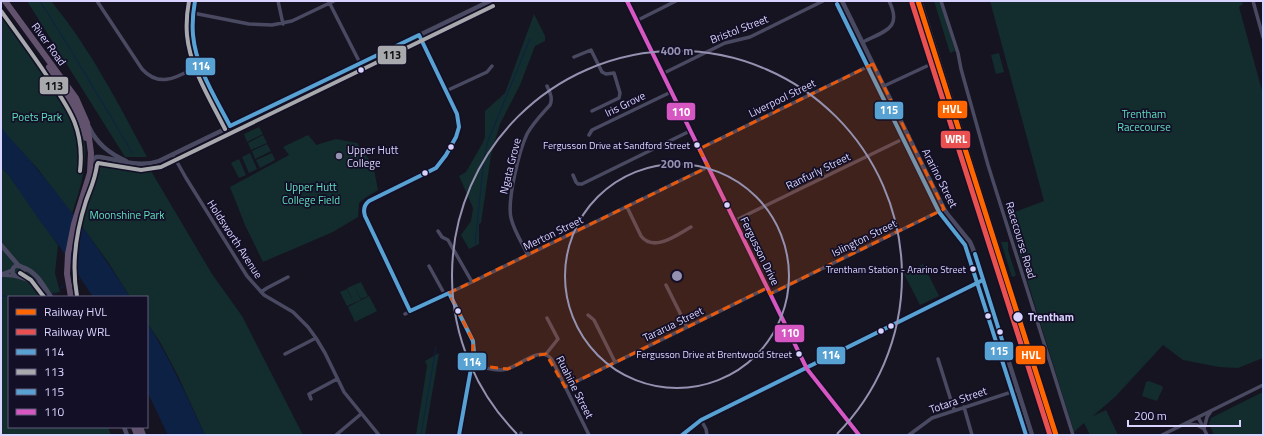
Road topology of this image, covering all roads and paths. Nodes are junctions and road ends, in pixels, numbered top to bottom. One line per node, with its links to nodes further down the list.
1 (1, 1): 45 (highway, River Road)
2 (5, 1): 34 (highway, River Road)
3 (97, 1): 25 (street)
4 (195, 1): 16 (street)
5 (278, 1): 18 (street)
6 (334, 1): 15 (street)
7 (490, 1): 19 (street)
8 (627, 1): 17 (main road, Fergusson Drive)
9 (676, 1): 17 (street)
10 (822, 1): 28 (street, Bristol Street)
11 (842, 1): 21 (street, Ararino Street)
12 (889, 1): 21 (street)
13 (942, 1): 105 (street, Racecourse Road)
14 (1253, 1): 20 (street)
15 (330, 4): 18 (street); 23 (street)
16 (192, 13): 18 (street); 25 (street)
17 (636, 20): 28 (main road, Fergusson Drive)
18 (283, 24)
19 (419, 35): 23 (street); 31 (street)
20 (1263, 37)
21 (863, 42): 24 (street, Ararino Street)
22 (574, 57): 33 (street)
23 (360, 63): 35 (street)
24 (873, 64): 30 (street, Ararino Street); 39 (street, Liverpool Street)
25 (200, 66): 35 (street)
26 (492, 66): 31 (street)
27 (927, 66): 30 (street)
28 (662, 74): 32 (main road, Fergusson Drive)
29 (547, 86): 53 (street, Ngata Grove)
30 (884, 86): 38 (street, Ararino Street)
31 (446, 91): 70 (street)
32 (671, 92): 36 (main road, Fergusson Drive); 37 (street, Iris Grove)
33 (592, 111)
34 (87, 123): 41 (highway, River Road); 42 (street)
35 (230, 126): 40 (street)
36 (690, 131): 39 (main road, Fergusson Drive); 44 (street)
37 (589, 135)
38 (909, 136): 47 (street, Ararino Street); 48 (street, Ranfurly Street)
39 (699, 148): 43 (main road, Fergusson Drive)
40 (173, 155): 42 (street); 64 (street, Holdsworth Avenue)
41 (91, 162): 42 (street); 45 (highway, River Road)
42 (131, 163)
43 (708, 167): 46 (street, Merton Street); 48 (main road, Fergusson Drive)
44 (573, 175)
45 (82, 194): 69 (highway, River Road)
46 (627, 207): 49 (street); 53 (street, Merton Street)
47 (944, 209): 60 (street, Ararino Street); 67 (street, Islington Street)
48 (734, 221): 63 (main road, Fergusson Drive)
49 (691, 227)
50 (438, 231): 61 (street)
51 (1, 244): 52 (street)
52 (10, 255): 55 (street); 56 (street)
53 (528, 255): 61 (street, Merton Street)
54 (429, 266): 68 (street)
55 (20, 267): 56 (street); 58 (street); 65 (street)
56 (13, 269): 57 (street); 58 (street)
57 (1, 275): 58 (street)
58 (18, 276): 65 (street)
59 (288, 277): 64 (street)
60 (983, 280): 81 (street); 85 (street, Ararino Street)
61 (472, 282): 66 (street, Merton Street)
62 (666, 285): 74 (street)
63 (767, 288): 67 (main road, Fergusson Drive); 74 (street, Tararua Street)
64 (261, 292): 75 (street, Holdsworth Avenue)
65 (48, 293)
66 (449, 293): 68 (street, Merton Street); 80 (street)
67 (770, 294): 81 (main road, Fergusson Drive)
68 (445, 295): 70 (street, Merton Street)
69 (71, 296)
70 (410, 311): 71 (street, Merton Street)
71 (405, 314)
72 (588, 315): 79 (street)
73 (547, 318): 77 (street)
74 (687, 327): 79 (street, Tararua Street)
75 (316, 338): 76 (street); 82 (street, Holdsworth Avenue)
76 (285, 354)
77 (546, 354): 80 (street, Ruahine Street); 84 (street, Ruahine Street)
78 (938, 359): 88 (street)
79 (615, 362): 84 (street, Tararua Street)
80 (472, 365): 97 (street)
81 (806, 367): 92 (street); 101 (main road, Fergusson Drive)
82 (337, 379): 86 (street); 90 (street, Holdsworth Avenue)
83 (1263, 386): 89 (street)
84 (565, 387): 98 (street, Ruahine Street)
85 (1018, 390): 87 (street, Totara Street); 104 (street, Ararino Street)
86 (311, 399)
87 (964, 407): 88 (street, Totara Street); 103 (street)
88 (954, 410): 102 (street, Totara Street)
89 (1212, 410): 91 (street); 94 (street)
90 (361, 414): 95 (street); 96 (street, Holdsworth Avenue)
91 (1198, 417): 93 (street); 94 (street)
92 (701, 420): 99 (street); 100 (street)
93 (1185, 424): 94 (street); 106 (street)
94 (1204, 429): 107 (street)
95 (336, 435)
96 (380, 435)
97 (459, 435)
98 (589, 435)
99 (682, 435)
100 (707, 435)
101 (859, 435)
102 (909, 435)
103 (972, 435)
104 (1032, 435)
105 (1073, 435)
106 (1162, 435)
107 (1207, 435)

